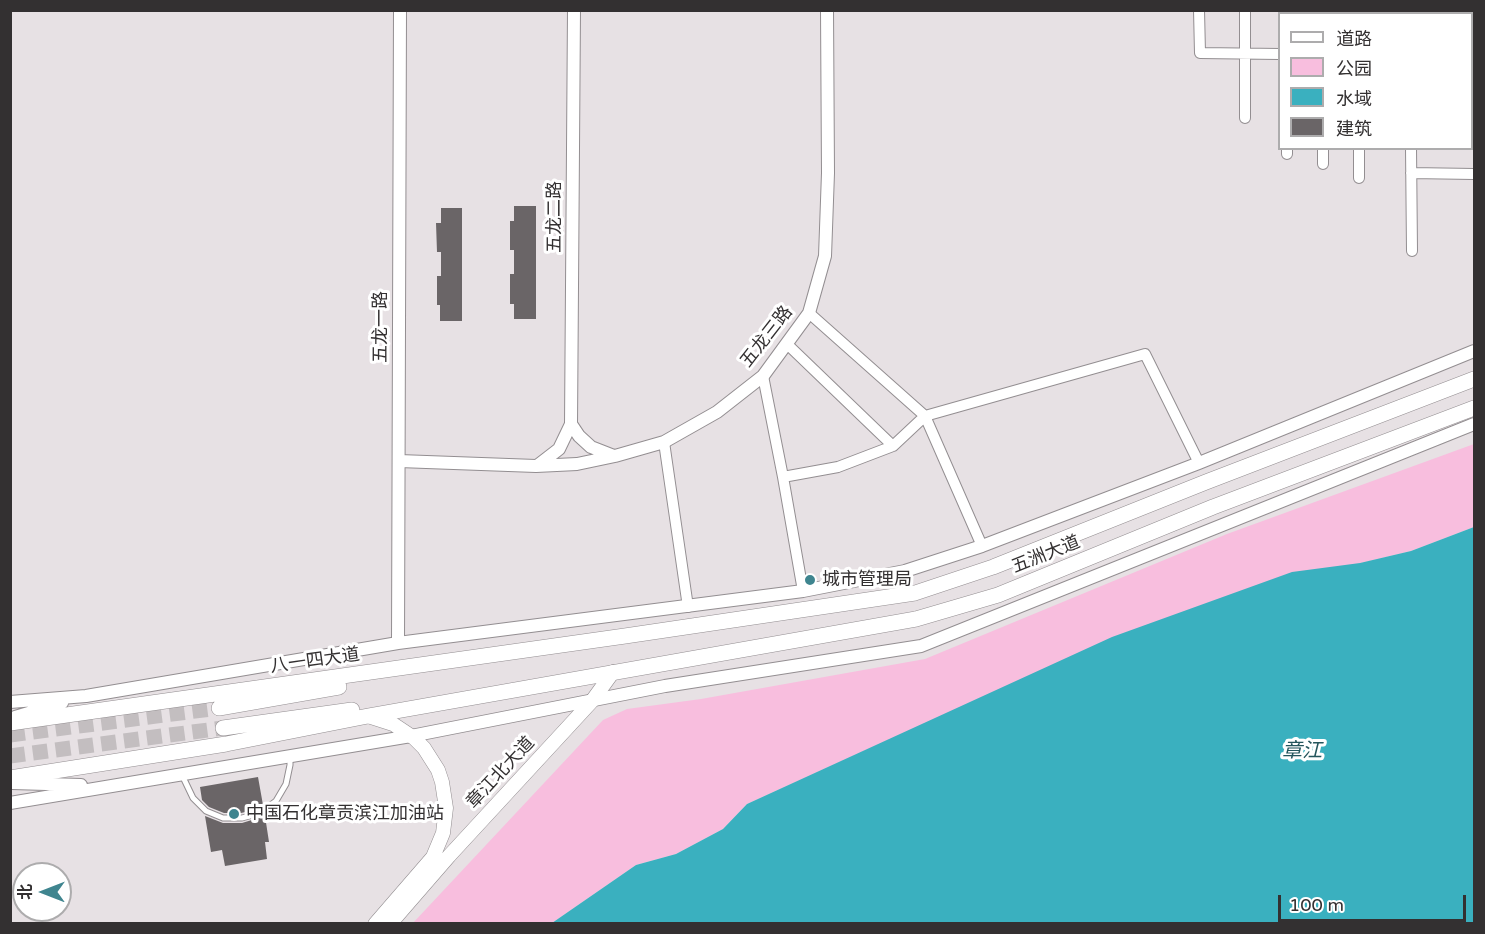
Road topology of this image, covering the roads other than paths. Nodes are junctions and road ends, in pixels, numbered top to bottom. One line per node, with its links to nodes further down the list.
1 (399, 10): 29 (street, 五龙一路)
2 (574, 10): 24 (street, 五龙二路)
3 (827, 10): 17 (street, 五龙三路)
4 (1199, 10): 6 (street)
5 (1245, 10): 6 (street)
6 (1245, 53): 7 (street); 8 (street)
7 (1278, 54)
8 (1245, 118)
9 (1323, 150): 12 (street)
10 (1359, 150): 15 (street)
11 (1411, 150): 13 (street)
12 (1323, 164)
13 (1411, 172): 14 (street); 16 (street)
14 (1474, 174)
15 (1359, 178)
16 (1412, 251)
17 (808, 313): 18 (street, 五龙三路); 23 (street)
18 (787, 344): 20 (street, 五龙三路); 27 (street)
19 (1474, 351): 30 (street)
20 (763, 376): 26 (street, 五龙三路); 32 (street)
21 (1470, 382): 36 (main road, 五洲大道)
22 (1470, 411): 38 (main road, 五洲大道)
23 (925, 416): 27 (street); 30 (street); 33 (street)
24 (572, 424): 28 (street); 31 (street)
25 (1474, 424): 40 (street)
26 (664, 442): 28 (street, 五龙三路); 35 (street)
27 (893, 446): 32 (street)
28 (615, 456): 31 (street, 五龙三路)
29 (399, 461): 31 (street, 五龙三路); 37 (street, 五龙一路)
30 (1199, 463): 33 (street)
31 (536, 466)
32 (783, 477): 34 (street)
33 (982, 546): 34 (street)
34 (803, 591): 35 (street)
35 (688, 607): 37 (street)
36 (625, 636): 42 (main road); 45 (main road, 八一四大道)
37 (398, 643): 39 (street)
38 (613, 672): 40 (main road, 章江北大道); 43 (main road); 46 (main road)
39 (86, 696): 41 (street); 44 (street)
40 (592, 701): 47 (street); 55 (main road, 章江北大道)
41 (10, 702)
42 (219, 708)
43 (368, 716): 47 (main road); 50 (main road)
44 (10, 718)
45 (10, 723)
46 (223, 728)
47 (411, 736): 48 (street); 54 (main road)
48 (290, 756): 49 (street); 49 (lane)
49 (181, 773): 52 (street)
50 (10, 778)
51 (10, 783): 52 (street)
52 (108, 785): 53 (street)
53 (10, 803)
54 (375, 924)
55 (390, 924)

